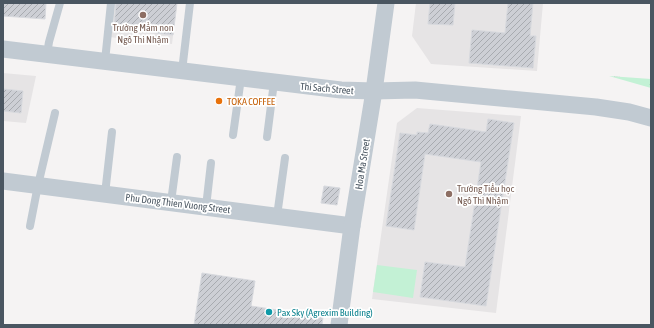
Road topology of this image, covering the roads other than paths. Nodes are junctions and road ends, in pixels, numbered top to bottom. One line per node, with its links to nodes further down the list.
1 (60, 3): 6 (lane)
2 (111, 3): 7 (lane)
3 (190, 3): 8 (lane)
4 (386, 3): 11 (street, Hoa Ma Street)
5 (3, 49): 6 (street, Thi Sach Street)
6 (47, 54): 7 (street, Thi Sach Street)
7 (105, 61): 8 (street, Thi Sach Street)
8 (182, 70): 9 (street, Thi Sach Street)
9 (241, 78): 10 (street, Thi Sach Street); 15 (lane)
10 (274, 82): 11 (street, Thi Sach Street); 16 (lane)
11 (374, 91): 13 (street, Thi Sach Street); 27 (street, Hoa Ma Street)
12 (56, 113): 21 (lane)
13 (651, 118)
14 (112, 132): 22 (lane)
15 (234, 135)
16 (267, 137)
17 (177, 157): 23 (lane)
18 (285, 158): 25 (lane)
19 (212, 163): 24 (lane)
20 (3, 181): 21 (street, Phu Dong Thien Vuong Street)
21 (38, 185): 22 (street, Phu Dong Thien Vuong Street); 26 (lane)
22 (105, 194): 23 (street, Phu Dong Thien Vuong Street)
23 (171, 202): 24 (street, Phu Dong Thien Vuong Street)
24 (206, 207): 25 (street, Phu Dong Thien Vuong Street)
25 (277, 216): 27 (street, Phu Dong Thien Vuong Street)
26 (30, 226)
27 (352, 226): 28 (street, Hoa Ma Street)
28 (339, 325)

